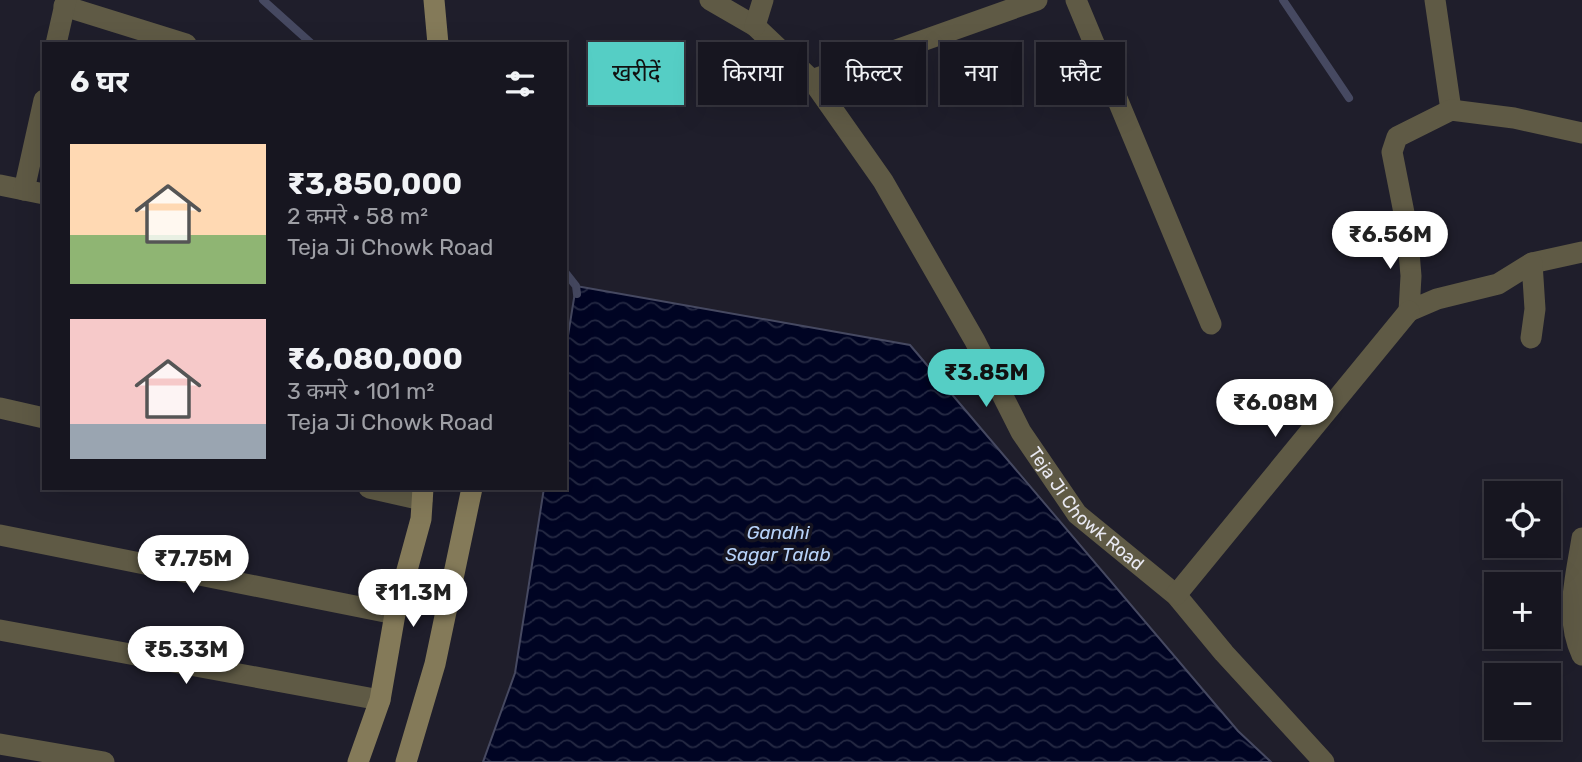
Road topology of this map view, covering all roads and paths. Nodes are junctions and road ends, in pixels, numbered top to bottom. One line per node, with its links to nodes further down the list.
1 (435, 0): 11 (main road)
2 (710, 0): 8 (street, Teja Ji Chowk Road)
3 (764, 0): 8 (street)
4 (1037, 0): 12 (street)
5 (1076, 0): 21 (street)
6 (1435, 0): 13 (street)
7 (65, 3): 9 (street); 10 (street)
8 (755, 26): 12 (street, Teja Ji Chowk Road)
9 (56, 42)
10 (180, 42)
11 (438, 42)
12 (812, 80): 30 (street, Teja Ji Chowk Road)
13 (1451, 110): 15 (street); 20 (street)
14 (42, 118): 17 (street)
15 (1582, 133)
16 (0, 185): 17 (street)
17 (34, 192)
18 (1582, 252): 19 (street)
19 (1532, 263): 20 (street); 22 (street)
20 (1409, 311): 30 (street)
21 (1211, 324)
22 (1531, 338)
23 (0, 408): 24 (street)
24 (42, 418)
25 (387, 490): 27 (street)
26 (472, 490): 38 (main road)
27 (423, 494): 31 (main road)
28 (0, 535): 31 (street)
29 (1582, 538): 33 (street)
30 (1175, 596): 39 (street, Teja Ji Chowk Road)
31 (395, 614): 34 (main road)
32 (0, 630): 34 (street)
33 (1582, 655)
34 (380, 700): 37 (main road)
35 (0, 744): 36 (street)
36 (104, 762)
37 (358, 762)
38 (406, 762)
39 (1324, 762)

